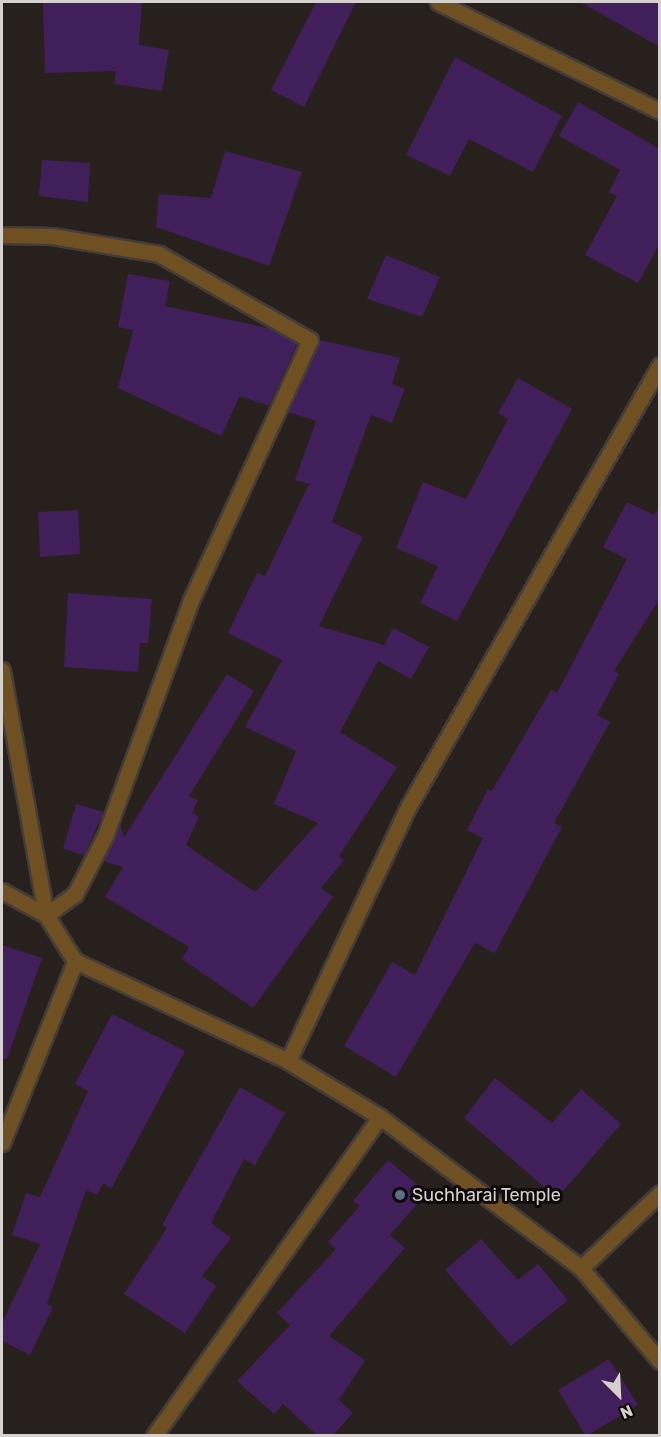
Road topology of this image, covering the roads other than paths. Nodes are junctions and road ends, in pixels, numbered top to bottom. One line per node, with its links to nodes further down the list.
1 (438, 2): 2 (street)
2 (660, 111)
3 (2, 235): 7 (street)
4 (660, 365): 9 (street)
5 (2, 670): 7 (street)
6 (2, 891): 7 (street)
7 (46, 915): 8 (street)
8 (75, 961): 9 (street); 11 (street)
9 (288, 1061): 10 (street)
10 (380, 1118): 13 (street); 15 (street)
11 (2, 1143)
12 (660, 1193): 13 (street)
13 (581, 1268): 14 (street)
14 (660, 1361)
15 (154, 1436)

